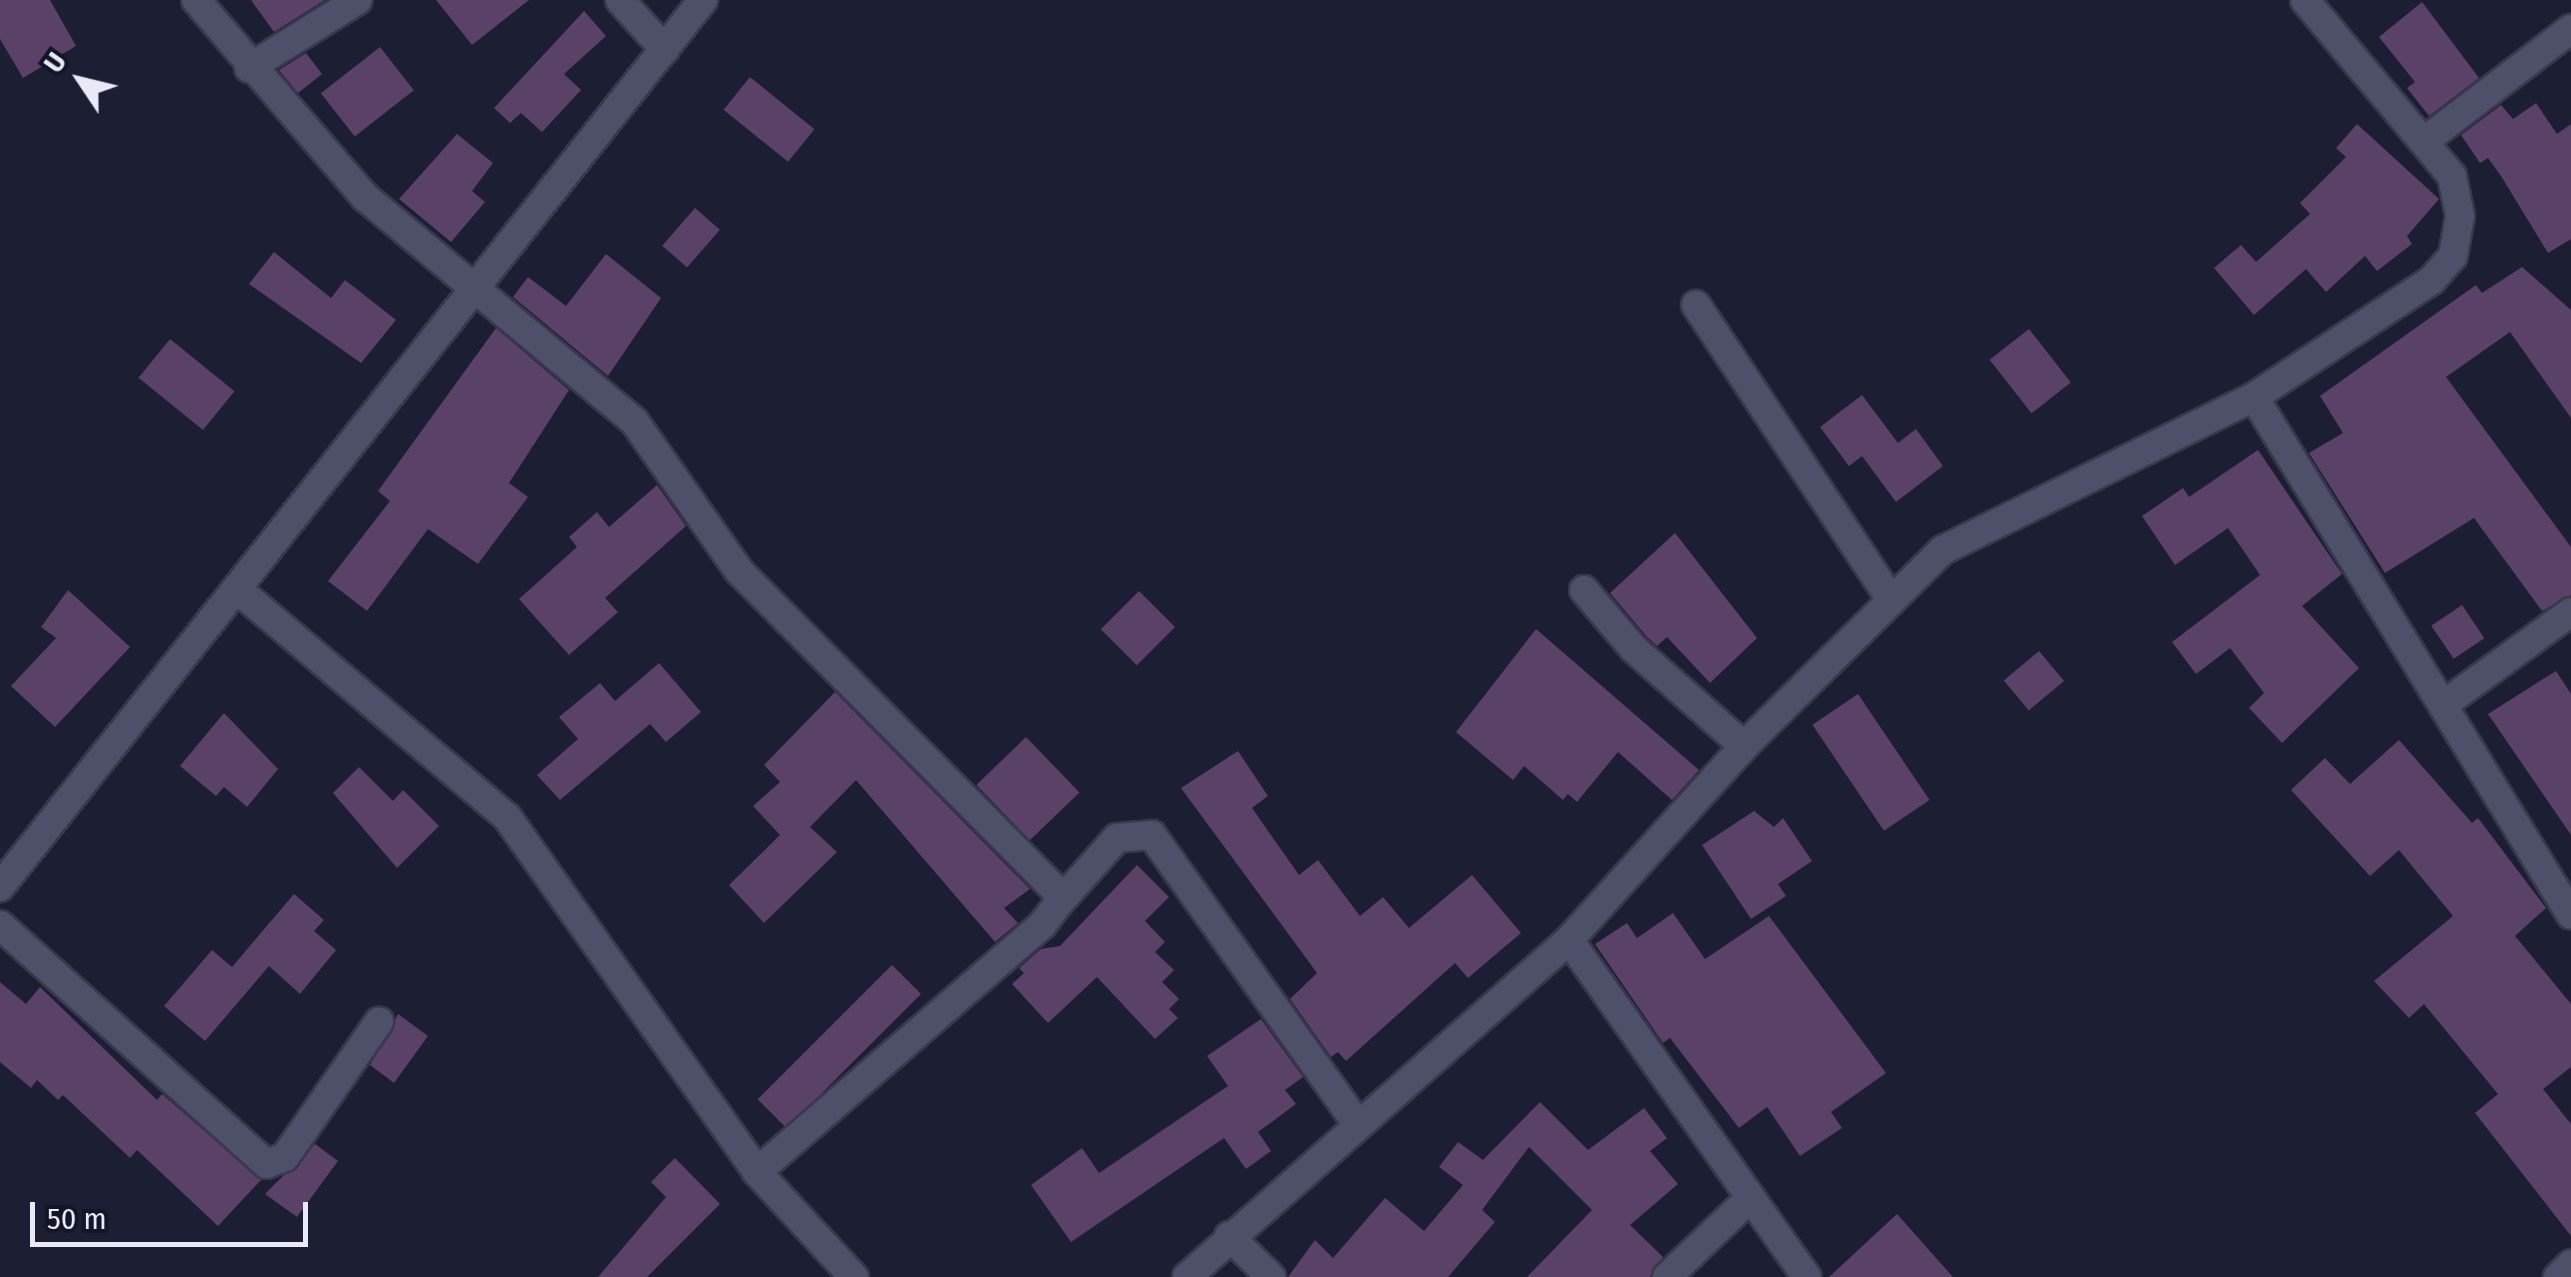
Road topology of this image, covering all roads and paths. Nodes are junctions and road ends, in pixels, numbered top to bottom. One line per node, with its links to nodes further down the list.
1 (196, 0): 8 (street)
2 (358, 0): 8 (street)
3 (620, 0): 7 (street)
4 (703, 0): 7 (street)
5 (2305, 0): 9 (street)
6 (2571, 29): 9 (street)
7 (665, 50): 10 (street)
8 (248, 68): 10 (street)
9 (2428, 140): 12 (street)
10 (474, 292): 13 (street); 20 (street)
11 (1696, 305): 15 (street)
12 (2254, 396): 15 (street); 17 (street)
13 (238, 589): 19 (street); 26 (street)
14 (1584, 590): 18 (street)
15 (1890, 597): 18 (street)
16 (2571, 612): 17 (street)
17 (2447, 702): 21 (street)
18 (1744, 746): 23 (street)
19 (0, 887)
20 (1059, 903): 25 (street); 26 (street)
21 (2571, 915)
22 (0, 924): 24 (street)
23 (1568, 940): 25 (street); 27 (street)
24 (378, 1022)
25 (1357, 1123): 28 (street)
26 (757, 1172): 30 (street)
27 (1748, 1200): 33 (street); 34 (street)
28 (1229, 1236): 31 (street); 32 (street)
29 (2571, 1264): 35 (street)
30 (854, 1277)
31 (1188, 1277)
32 (1270, 1277)
33 (1667, 1277)
34 (1807, 1277)
35 (2558, 1277)

